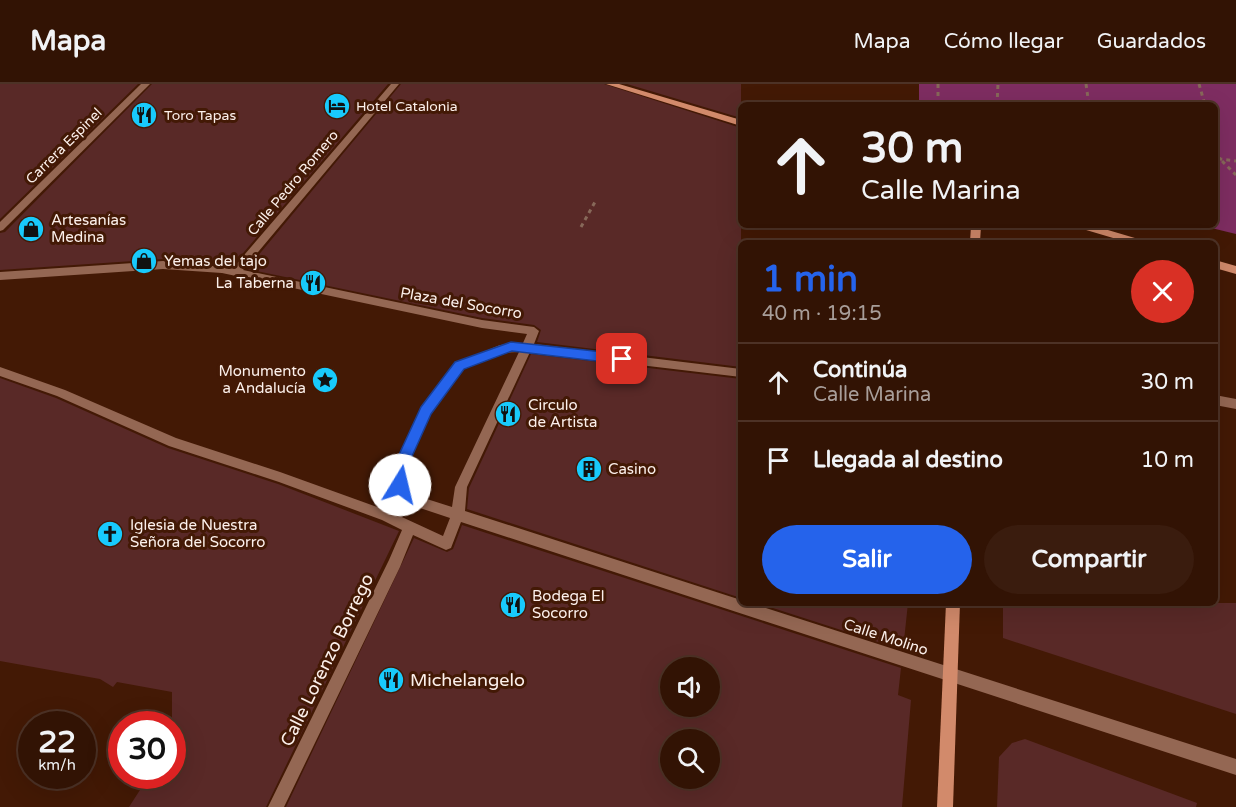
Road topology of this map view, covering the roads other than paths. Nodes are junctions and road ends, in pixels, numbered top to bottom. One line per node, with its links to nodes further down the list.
1 (146, 84): 5 (street, Carrera Espinel)
2 (395, 84): 10 (street, Calle Pedro Romero)
3 (610, 84): 4 (street)
4 (738, 122)
5 (0, 228)
6 (1090, 228): 7 (street)
7 (1132, 240)
8 (1218, 265): 9 (street)
9 (1236, 270)
10 (236, 271): 11 (street, Plaza del Socorro); 12 (street, Plaza del Socorro)
11 (0, 276)
12 (527, 347): 14 (street); 17 (street); 17 (street, Calle Molino)
13 (0, 370): 18 (street)
14 (738, 373)
15 (1218, 401): 16 (street)
16 (1236, 404)
17 (458, 514): 18 (street); 19 (street, Calle Molino)
18 (409, 528): 24 (street, Calle Lorenzo Borrego)
19 (738, 606)
20 (739, 606): 22 (street, Calle Molino)
21 (953, 606): 22 (street)
22 (949, 675): 23 (street, Calle Molino); 25 (street)
23 (1236, 767)
24 (276, 807)
25 (945, 807)

